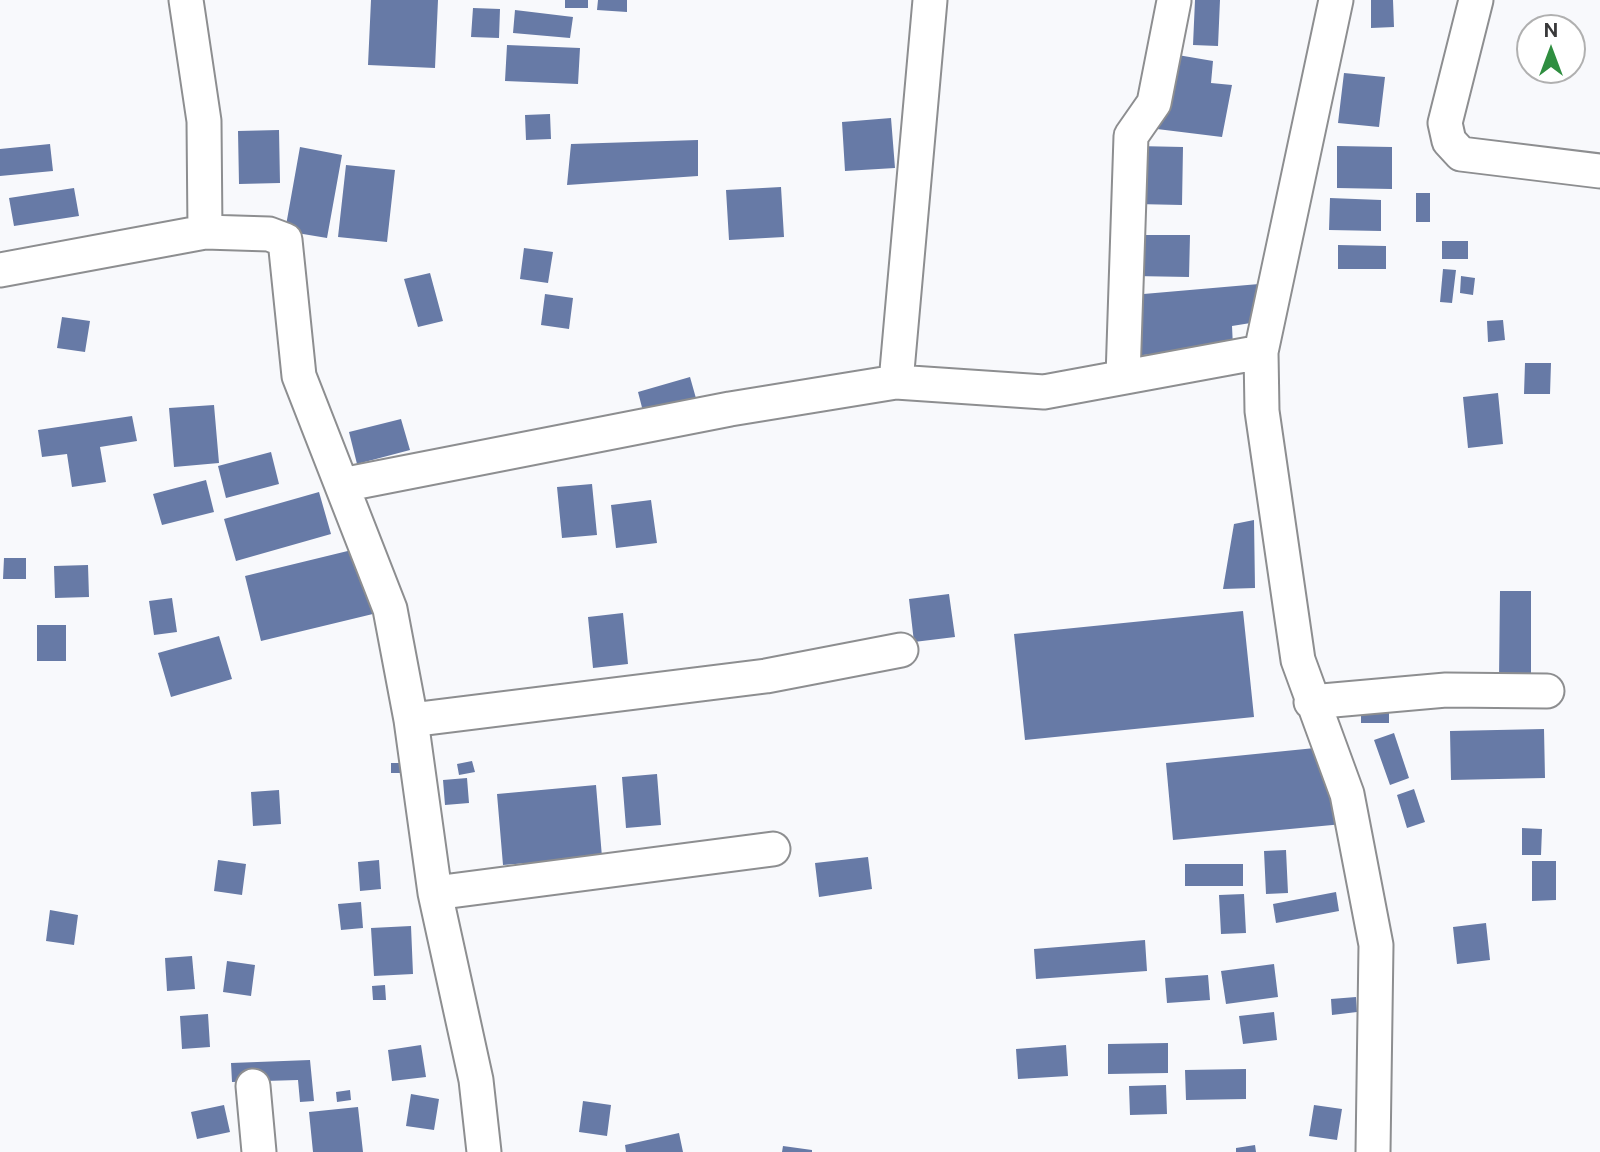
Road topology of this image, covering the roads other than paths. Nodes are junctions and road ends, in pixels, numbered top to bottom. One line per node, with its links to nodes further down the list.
1 (186, 0): 7 (street)
2 (930, 0): 11 (street)
3 (1336, 0): 9 (street)
4 (1476, 0): 6 (street)
5 (1174, 1): 10 (street)
6 (1600, 171)
7 (205, 232): 8 (street); 12 (street)
8 (0, 270)
9 (1261, 352): 10 (street); 15 (street)
10 (1123, 377): 11 (street)
11 (896, 382): 12 (street)
12 (342, 485): 16 (street)
13 (901, 650): 16 (street)
14 (1547, 691): 15 (street)
15 (1311, 702): 22 (street)
16 (411, 720): 18 (street)
17 (772, 849): 18 (street)
18 (435, 893): 21 (street)
19 (253, 1086): 20 (street)
20 (259, 1152)
21 (484, 1152)
22 (1373, 1152)

